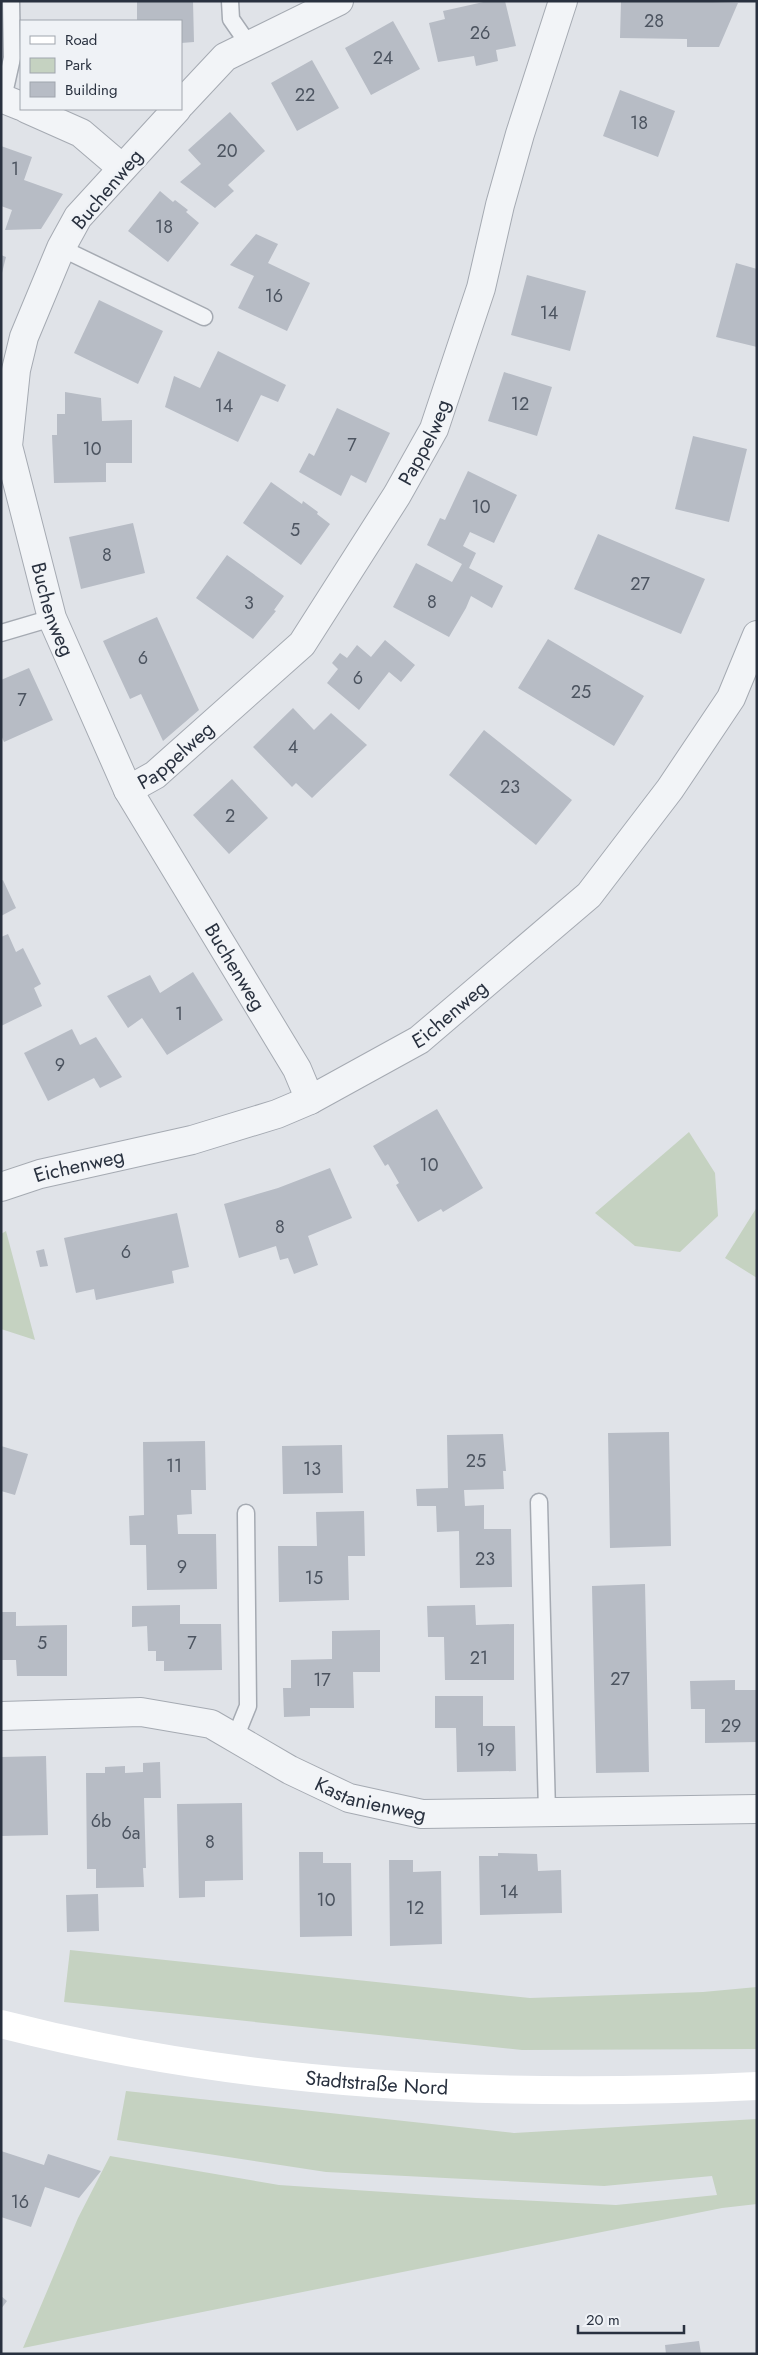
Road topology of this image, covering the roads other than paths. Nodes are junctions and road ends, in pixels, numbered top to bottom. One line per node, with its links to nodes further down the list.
1 (11, 1): 6 (lane)
2 (230, 1): 5 (lane)
3 (339, 1): 5 (street)
4 (563, 1): 17 (street, Pappelweg)
5 (249, 45): 7 (street)
6 (13, 103)
7 (182, 103)
8 (29, 110): 10 (street)
9 (176, 110): 10 (street, Buchenweg)
10 (122, 168): 11 (street, Buchenweg)
11 (61, 248): 12 (lane); 13 (street, Buchenweg)
12 (204, 316)
13 (9, 368): 14 (street, Buchenweg)
14 (52, 618): 15 (lane); 17 (street, Buchenweg)
15 (1, 633)
16 (756, 640): 18 (street, Eichenweg)
17 (128, 790): 18 (street, Buchenweg)
18 (310, 1100): 19 (street, Eichenweg)
19 (1, 1187)
20 (539, 1502): 25 (lane)
21 (246, 1513): 23 (lane)
22 (1, 1716): 23 (street, Kastanienweg)
23 (235, 1738): 25 (street, Kastanienweg)
24 (757, 1809): 25 (street, Kastanienweg)
25 (547, 1812)
26 (1, 2024): 27 (main road, Stadtstraße Nord)
27 (757, 2086)

